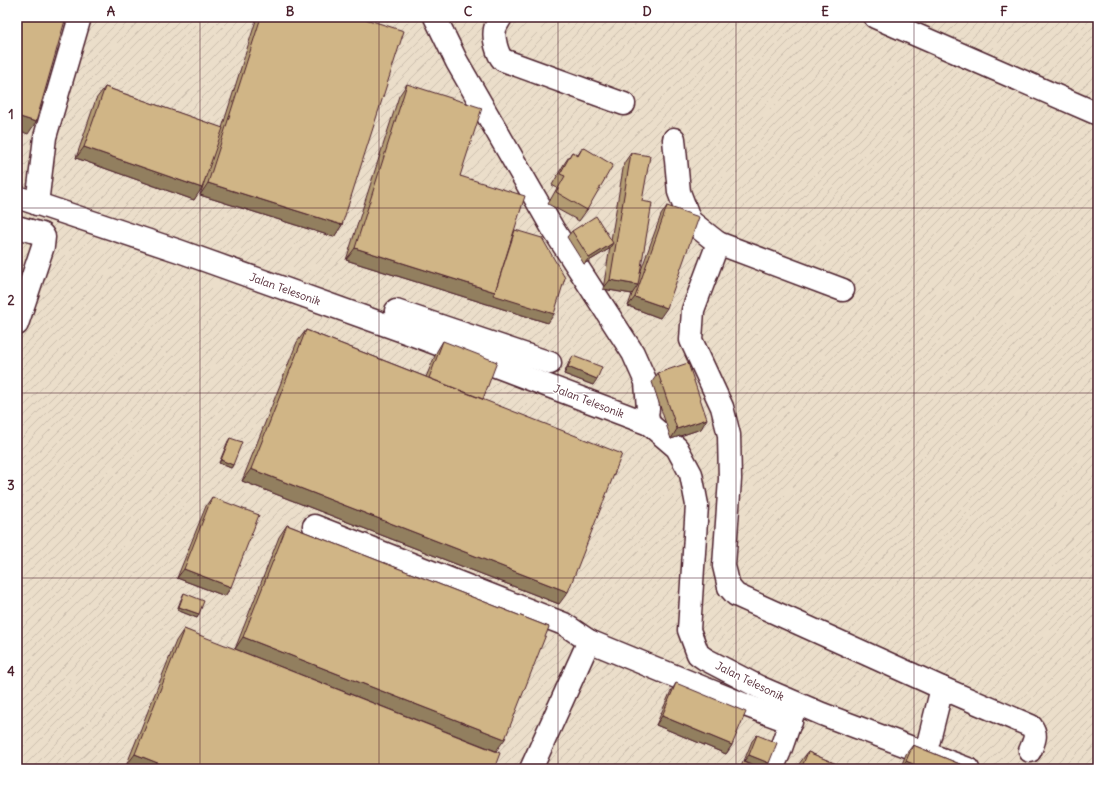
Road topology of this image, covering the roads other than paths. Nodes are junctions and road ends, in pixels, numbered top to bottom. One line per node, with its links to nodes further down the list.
1 (80, 17): 9 (street)
2 (435, 17): 16 (street)
3 (501, 17): 5 (street)
4 (875, 17): 6 (street)
5 (624, 104)
6 (1098, 114)
7 (674, 139): 11 (street)
8 (17, 197): 9 (street, Jalan Telesonik)
9 (37, 204): 15 (street, Jalan Telesonik)
10 (17, 227): 14 (street)
11 (718, 243): 12 (street); 19 (street)
12 (843, 290)
13 (396, 311): 15 (street)
14 (17, 324)
15 (545, 385): 16 (street, Jalan Telesonik)
16 (649, 424): 20 (street, Jalan Telesonik)
17 (314, 526): 18 (street)
18 (589, 641): 20 (street); 23 (street)
19 (942, 688): 21 (street); 22 (street)
20 (794, 713): 22 (street, Jalan Telesonik); 24 (street)
21 (1030, 751)
22 (925, 752): 25 (street, Jalan Telesonik)
23 (531, 769)
24 (772, 769)
25 (968, 769)

